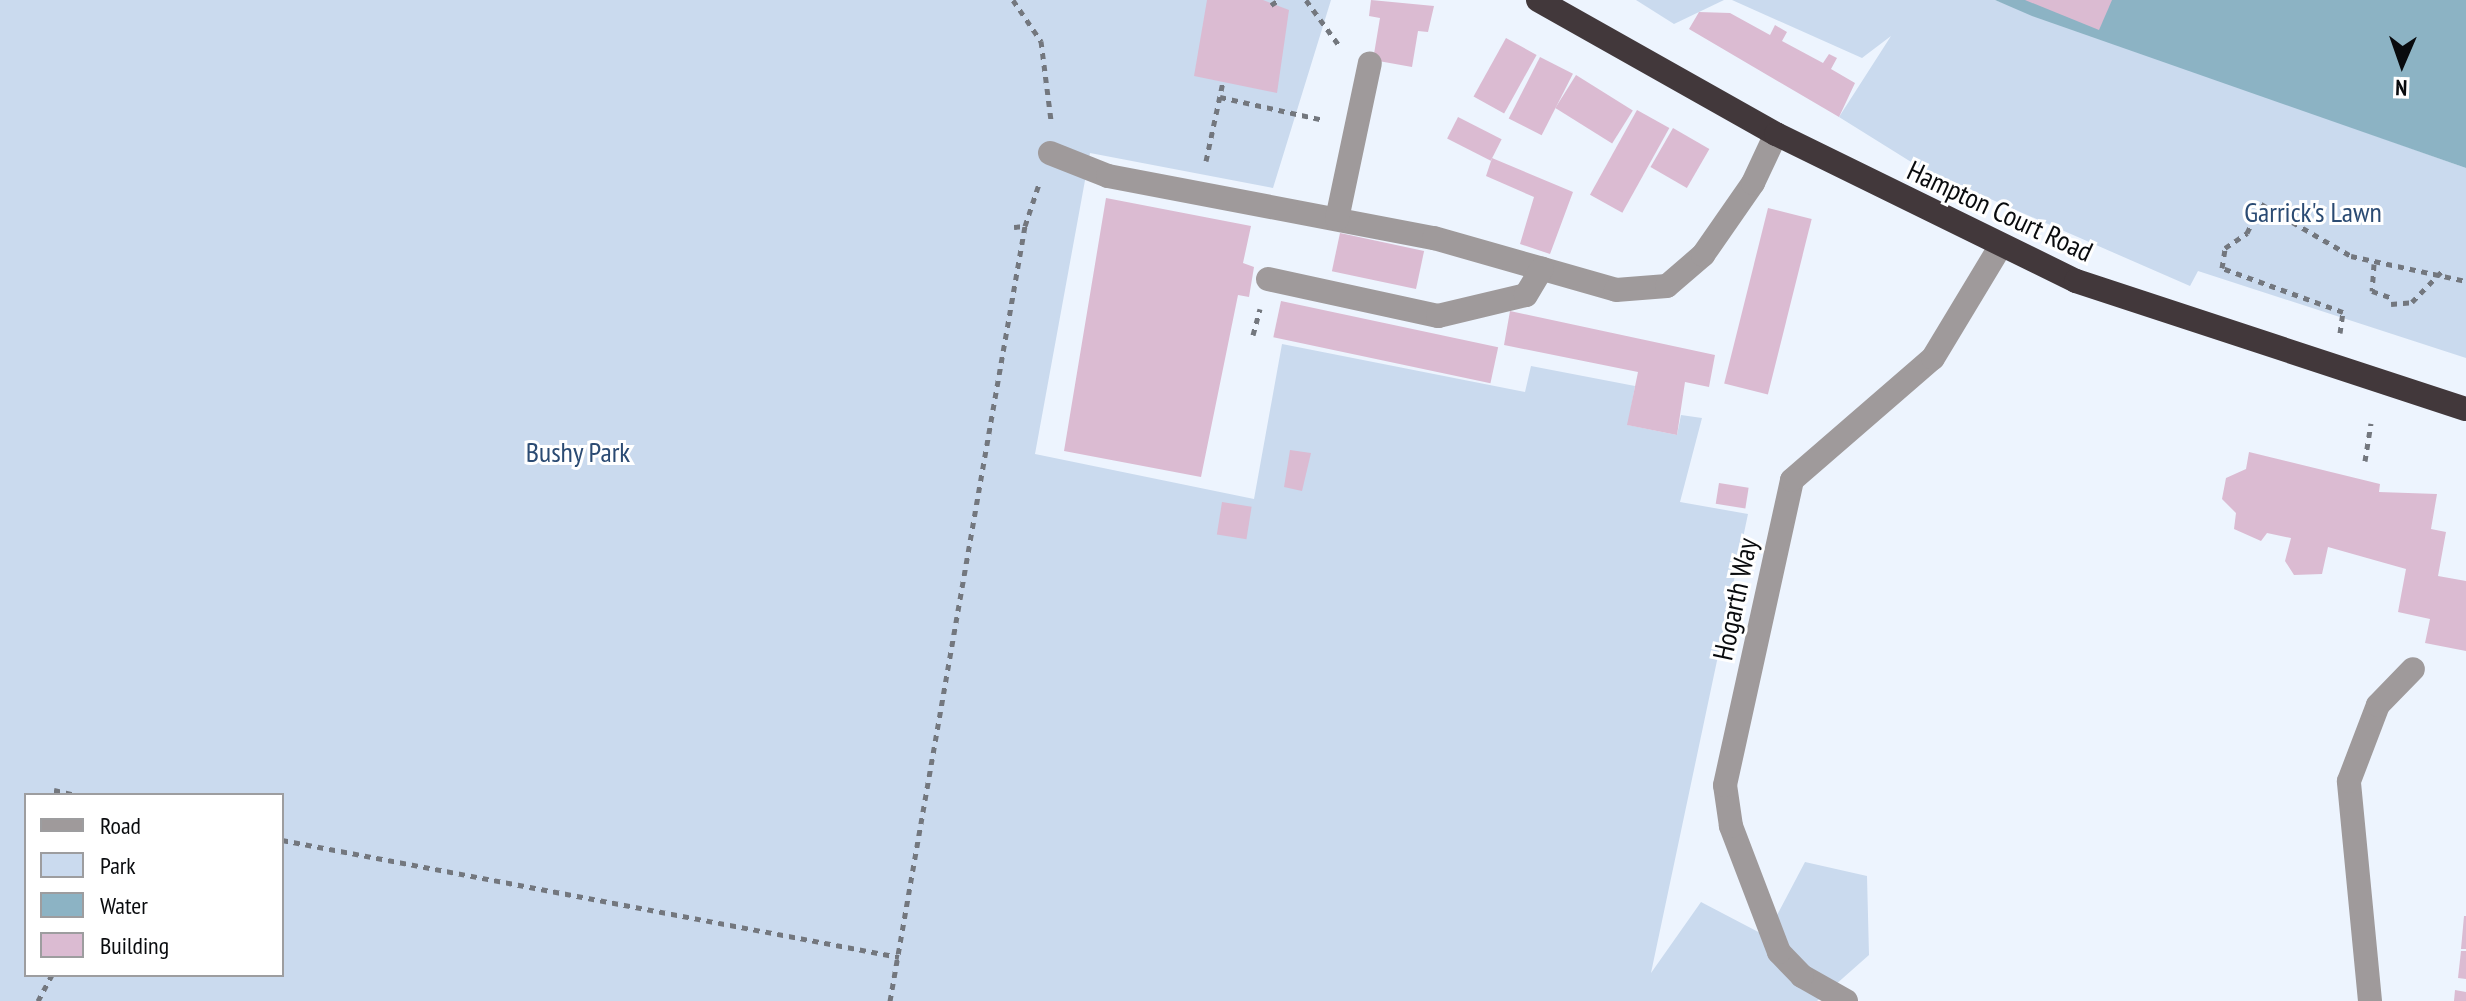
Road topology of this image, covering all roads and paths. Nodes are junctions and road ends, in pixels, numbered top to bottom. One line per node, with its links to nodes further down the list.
1 (1013, 0): 11 (path)
2 (1279, 0): 5 (path)
3 (1306, 0): 6 (path)
4 (1538, 0): 10 (highway, Hampton Court Road)
5 (1271, 5)
6 (1370, 63): 9 (lane)
7 (1223, 82): 8 (path)
8 (1220, 97): 9 (path); 12 (path)
9 (1357, 127): 13 (lane)
10 (1776, 134): 16 (highway, Hampton Court Road); 18 (lane)
11 (1050, 153): 12 (lane); 14 (path)
12 (1199, 193): 13 (lane)
13 (1337, 219): 18 (lane)
14 (1025, 226): 15 (path); 30 (path)
15 (1014, 227)
16 (2000, 247): 22 (highway, Hampton Court Road); 34 (lane, Hogarth Way)
17 (2374, 264): 19 (path); 19 (path); 22 (path)
18 (1542, 268): 20 (lane)
19 (2443, 270): 21 (path)
20 (1268, 279)
21 (2466, 281)
22 (2336, 370): 23 (highway, Hampton Court Road)
23 (2466, 409)
24 (2371, 423): 25 (path)
25 (2365, 461)
26 (2413, 669): 35 (lane)
27 (54, 790): 28 (path)
28 (67, 793)
29 (284, 840): 30 (path)
30 (899, 957): 33 (path)
31 (51, 977): 32 (path)
32 (38, 1001)
33 (890, 1001)
34 (1846, 1001)
35 (2370, 1001)

